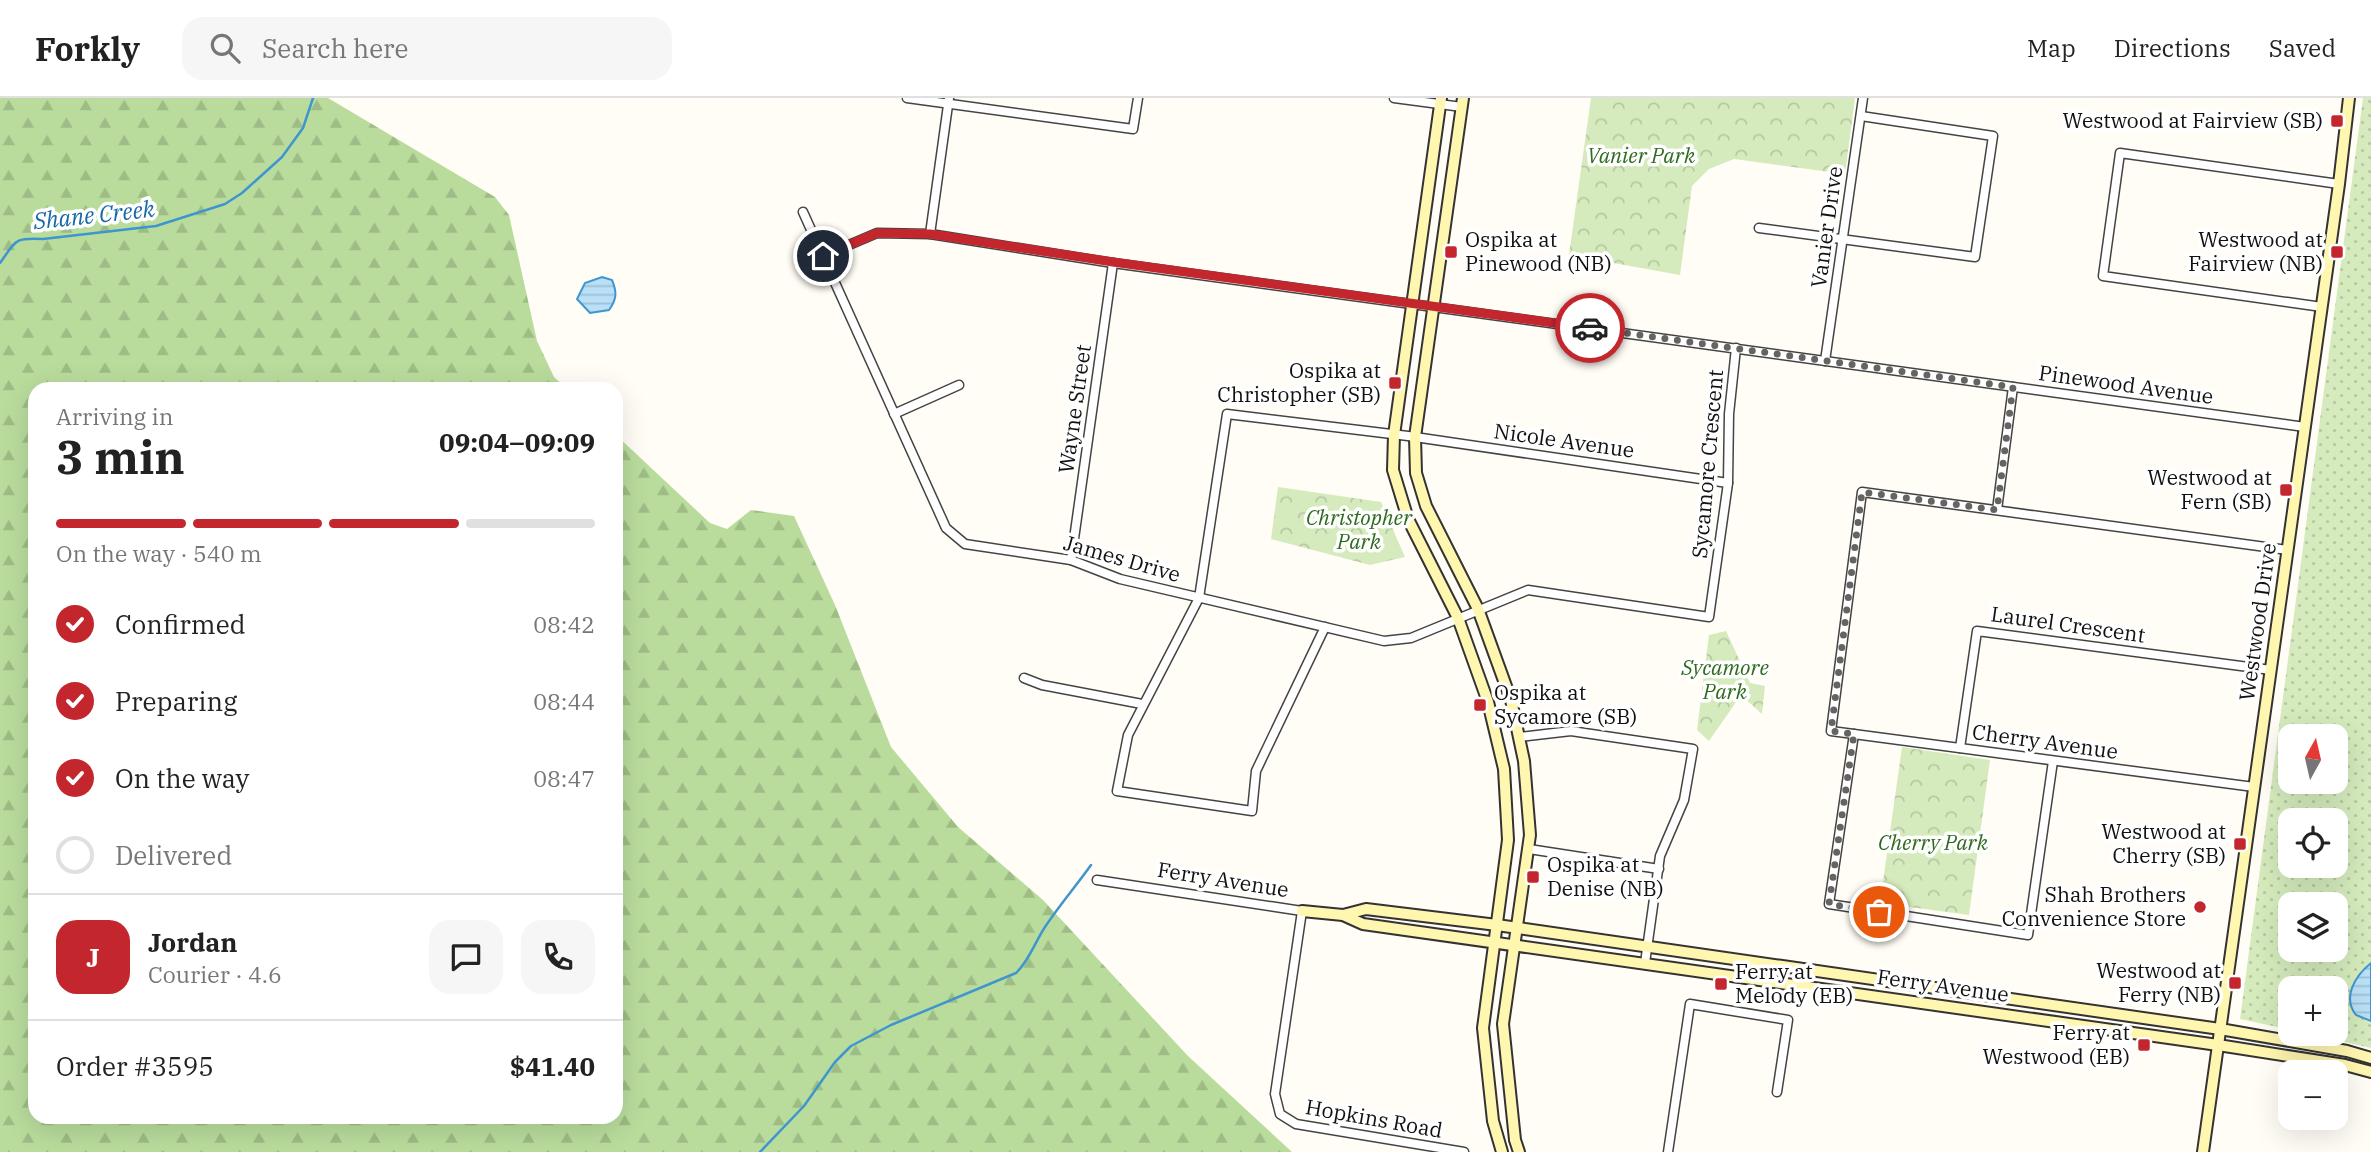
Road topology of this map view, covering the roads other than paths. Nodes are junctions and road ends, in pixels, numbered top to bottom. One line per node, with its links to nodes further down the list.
1 (907, 98): 6 (street)
2 (1138, 98): 6 (street)
3 (1394, 98): 7 (street)
4 (1863, 98): 9 (street, Vanier Drive)
5 (2349, 98): 10 (main road, Westwood Drive)
6 (949, 101): 13 (street)
7 (1441, 101): 8 (street); 17 (main road)
8 (1462, 103): 18 (main road)
9 (1861, 116): 14 (street, Vanier Drive); 14 (street)
10 (2339, 184): 19 (main road, Westwood Drive); 19 (street)
11 (803, 212): 15 (street, James Drive)
12 (1759, 228): 14 (street)
13 (930, 234): 15 (street, Pinewood Avenue); 16 (street, Pinewood Avenue)
14 (1842, 240): 21 (street, Vanier Drive)
15 (823, 256): 24 (street, James Drive)
16 (1113, 262): 17 (street, Pinewood Avenue); 31 (street, Wayne Street)
17 (1412, 304): 18 (street, Pinewood Avenue); 26 (main road)
18 (1433, 306): 20 (street, Pinewood Avenue); 27 (main road)
19 (2322, 307): 25 (main road, Westwood Drive)
20 (1736, 348): 21 (street, Pinewood Avenue); 28 (street, Sycamore Crescent)
21 (1825, 361): 23 (street, Pinewood Avenue)
22 (959, 385): 24 (street)
23 (2013, 387): 25 (street, Pinewood Avenue); 29 (street)
24 (894, 414): 31 (street, James Drive)
25 (2305, 427): 30 (main road, Westwood Drive)
26 (1394, 435): 27 (street, Nicole Avenue); 32 (street, Nicole Avenue); 34 (main road)
27 (1415, 437): 28 (street, Nicole Avenue); 33 (main road)
28 (1728, 483): 33 (street, Sycamore Crescent)
29 (1997, 510): 30 (street); 39 (street, Cherry Avenue)
30 (2288, 550): 36 (main road, Westwood Drive)
31 (1071, 560): 32 (street, James Drive)
32 (1199, 598): 35 (street, James Drive); 38 (street)
33 (1478, 609): 34 (street, Sycamore Crescent); 40 (main road)
34 (1458, 618): 35 (street, James Drive); 49 (main road)
35 (1325, 627): 38 (street)
36 (2271, 670): 41 (street, Laurel Crescent); 43 (main road, Westwood Drive)
37 (1024, 678): 38 (street)
38 (1142, 704)
39 (1854, 734): 41 (street, Cherry Avenue); 42 (street)
40 (1519, 737): 44 (main road); 45 (street)
41 (1960, 748): 42 (street, Cherry Avenue)
42 (2053, 761): 43 (street, Cherry Avenue)
43 (2254, 788): 55 (main road, Westwood Drive)
44 (1529, 849): 45 (street); 50 (main road)
45 (1659, 869): 53 (street)
46 (1097, 880): 47 (street, Ferry Avenue)
47 (1302, 911): 48 (main road, Ferry Avenue); 60 (street, Hopkins Road)
48 (1343, 915): 49 (main road, Ferry Avenue); 51 (main road, Ferry Avenue)
49 (1497, 925): 50 (main road, Ferry Avenue); 51 (main road)
50 (1517, 928): 52 (main road); 53 (main road, Ferry Avenue)
51 (1494, 942): 52 (main road, Ferry Avenue); 61 (main road)
52 (1515, 945): 54 (main road, Ferry Avenue); 62 (main road)
53 (1647, 948): 54 (street); 55 (main road, Ferry Avenue)
54 (1645, 963): 56 (main road, Ferry Avenue)
55 (2220, 1030): 56 (main road, Westwood Drive); 57 (main road, Ferry Avenue)
56 (2218, 1045): 58 (main road, Ferry Avenue); 64 (main road, Westwood Drive)
57 (2371, 1058)
58 (2371, 1072)
59 (1777, 1092): 63 (street)
60 (1464, 1152)
61 (1502, 1152)
62 (1519, 1152)
63 (1668, 1152)
64 (2203, 1152)

